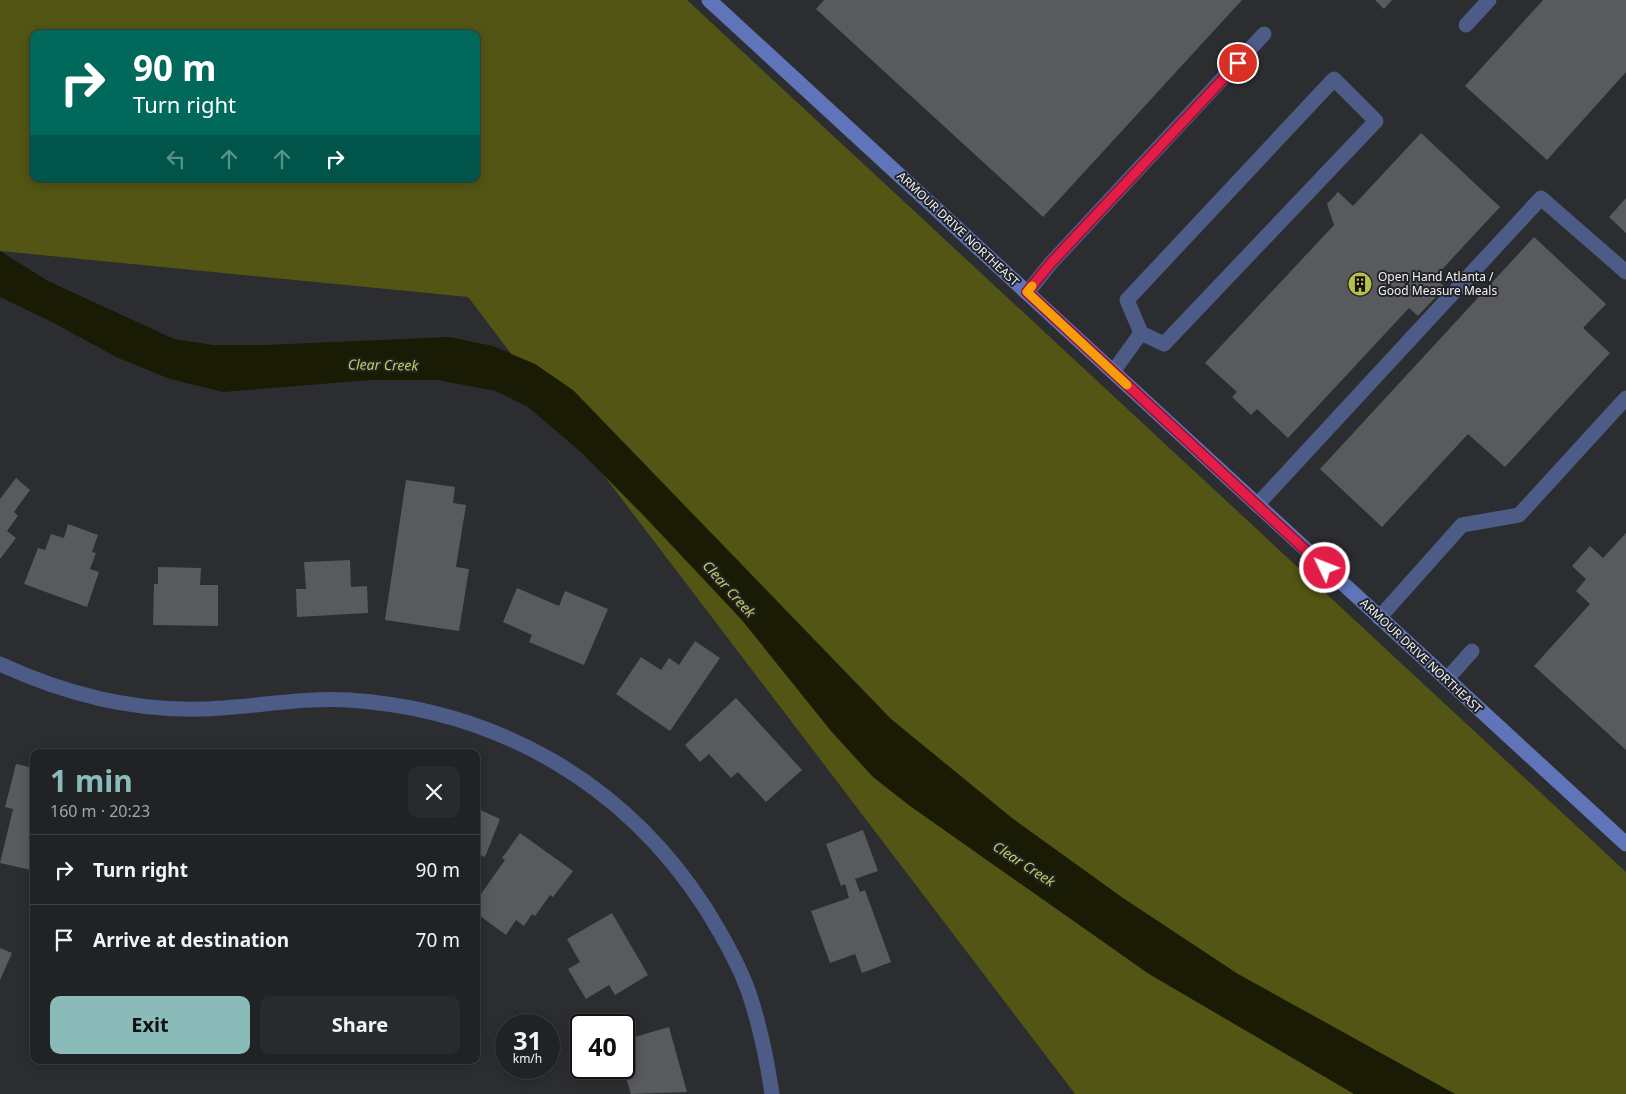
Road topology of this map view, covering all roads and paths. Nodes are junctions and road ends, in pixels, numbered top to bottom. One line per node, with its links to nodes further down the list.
1 (709, 0): 6 (street, ARMOUR DRIVE NORTHEAST)
2 (1489, 0): 3 (street)
3 (1466, 25)
4 (1264, 34): 6 (street)
5 (1626, 272): 10 (street)
6 (1027, 292): 8 (street, ARMOUR DRIVE NORTHEAST)
7 (1141, 333): 7 (street); 8 (street)
8 (1113, 372): 10 (street, ARMOUR DRIVE NORTHEAST)
9 (1626, 398): 11 (street)
10 (1257, 505): 11 (street, ARMOUR DRIVE NORTHEAST)
11 (1379, 618): 14 (street, ARMOUR DRIVE NORTHEAST)
12 (1472, 651): 14 (street)
13 (0, 664): 16 (street)
14 (1447, 679): 15 (street, ARMOUR DRIVE NORTHEAST)
15 (1626, 844)
16 (772, 1094)

